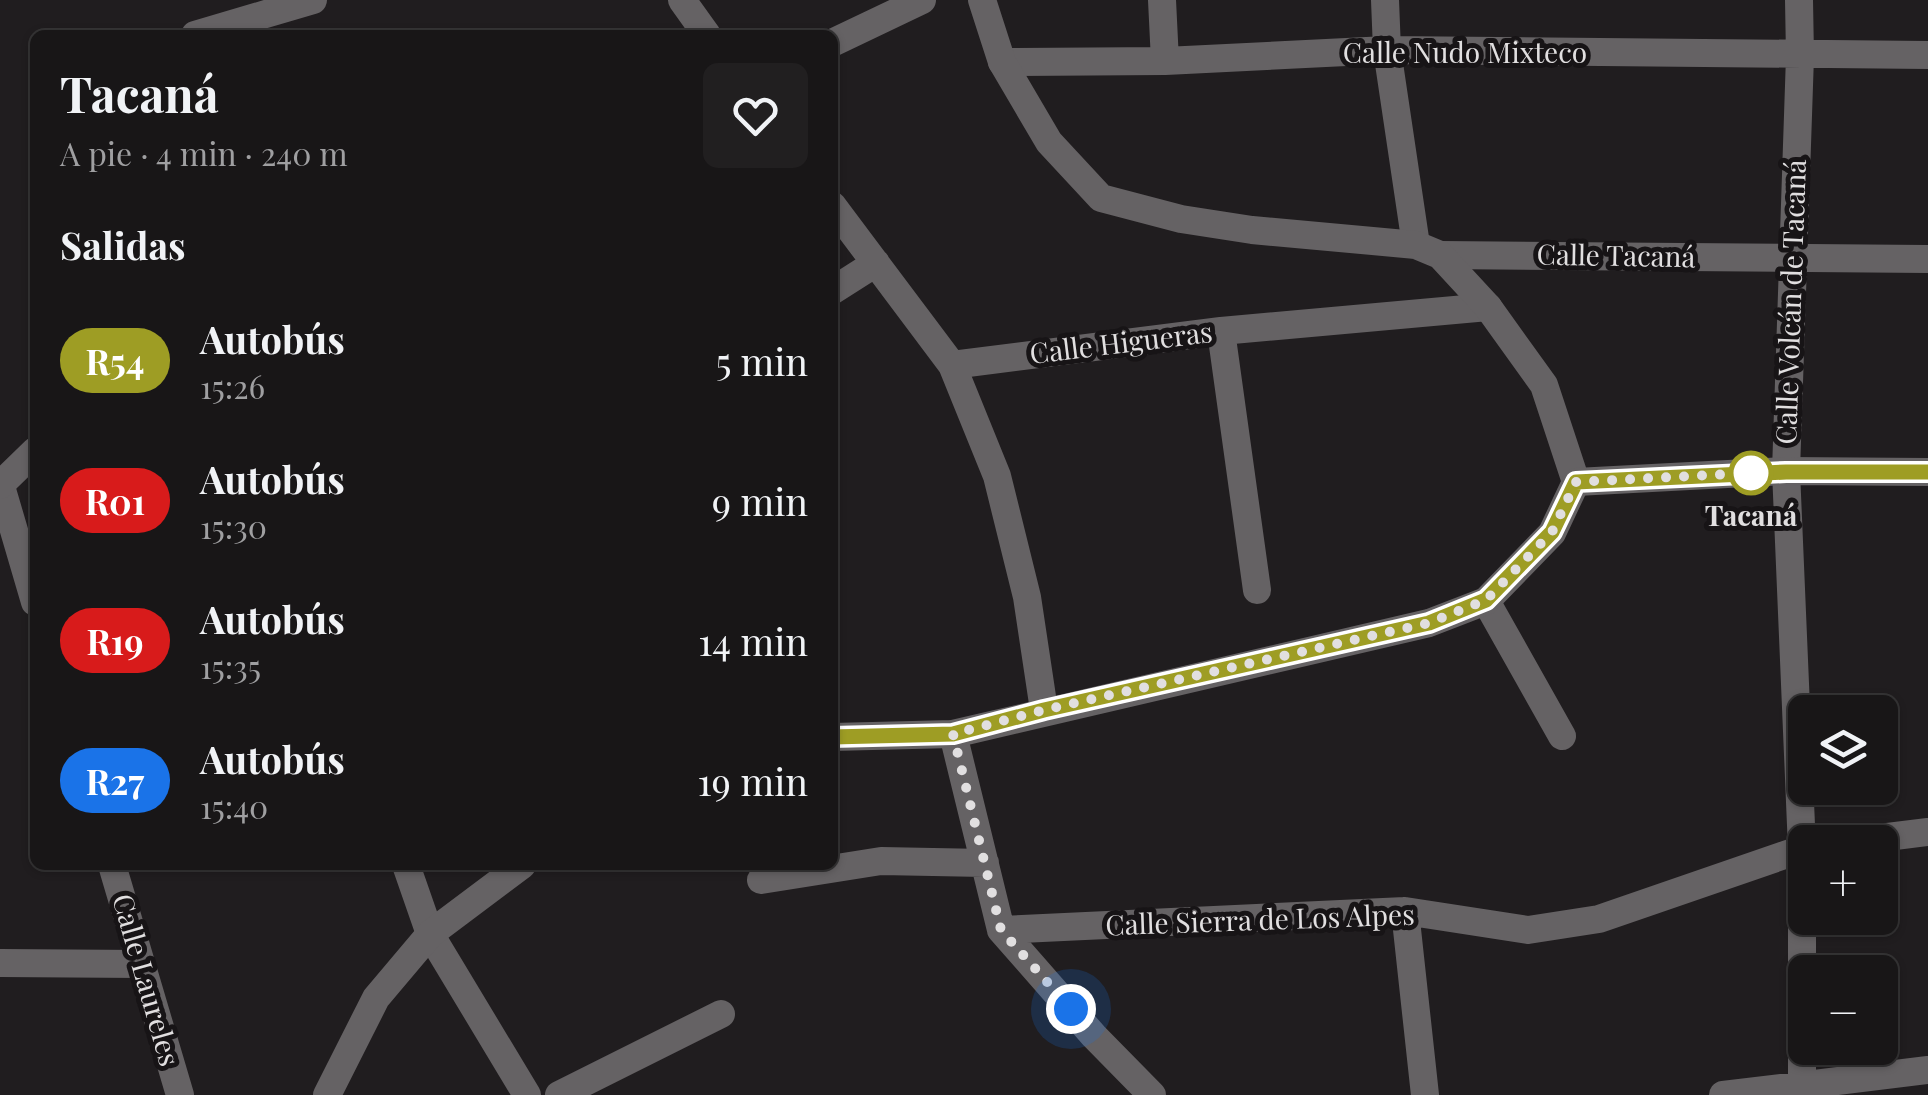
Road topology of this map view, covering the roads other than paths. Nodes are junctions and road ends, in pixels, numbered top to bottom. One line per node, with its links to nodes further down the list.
1 (313, 0): 8 (street)
2 (682, 0): 9 (street)
3 (922, 0): 10 (street)
4 (982, 0): 15 (street, Calle Tacaná)
5 (1162, 0): 14 (street)
6 (1385, 0): 11 (street)
7 (1798, 0): 13 (street, Calle Volcán de Tacaná)
8 (212, 30)
9 (703, 30)
10 (838, 41)
11 (1387, 50): 13 (street, Calle Nudo Mixteco); 14 (street, Calle Nudo Mixteco); 17 (street)
12 (1928, 55): 13 (street, Calle Nudo Mixteco)
13 (1800, 56): 18 (street, Calle Volcán de Tacaná)
14 (1165, 61): 15 (street, Calle Nudo Mixteco)
15 (1002, 62): 17 (street, Calle Tacaná)
16 (838, 213): 20 (street)
17 (1428, 250): 18 (street, Calle Tacaná); 22 (street)
18 (1792, 258): 19 (street, Calle Tacaná); 26 (street, Calle Volcán de Tacaná)
19 (1928, 259)
20 (876, 263): 21 (street); 24 (street)
21 (838, 287)
22 (1488, 307): 23 (street, Calle Higueras); 28 (street)
23 (1221, 331): 24 (street, Calle Higueras); 31 (street)
24 (952, 364): 33 (street)
25 (30, 456): 29 (street)
26 (1786, 472): 27 (street); 28 (street); 37 (street, Calle Volcán de Tacaná)
27 (1928, 472)
28 (1576, 482): 32 (street)
29 (0, 485): 30 (street)
30 (30, 585)
31 (1257, 590)
32 (1486, 600): 33 (street); 35 (street)
33 (1044, 710): 34 (street)
34 (953, 734): 36 (street); 41 (street)
35 (1562, 736)
36 (838, 737)
37 (1803, 825)
38 (1928, 832): 39 (street)
39 (1898, 836)
40 (1788, 854): 48 (street, Calle Sierra de Los Alpes)
41 (984, 862): 42 (street); 49 (street)
42 (838, 868)
43 (113, 870): 53 (street, Calle Laureles)
44 (408, 870): 50 (street)
45 (515, 870): 50 (street)
46 (824, 870): 47 (street)
47 (761, 880)
48 (1406, 912): 49 (street, Calle Sierra de Los Alpes); 62 (street)
49 (1001, 930): 61 (street)
50 (430, 934): 58 (street); 59 (street)
51 (1803, 935): 56 (street, Calle Volcán de Tacaná)
52 (0, 963): 53 (street)
53 (141, 964): 57 (street, Calle Laureles)
54 (721, 1014): 60 (street)
55 (1928, 1070): 56 (street)
56 (1802, 1084): 63 (street)
57 (180, 1095)
58 (328, 1095)
59 (527, 1095)
60 (558, 1095)
61 (1152, 1095)
62 (1425, 1095)
63 (1723, 1095)

